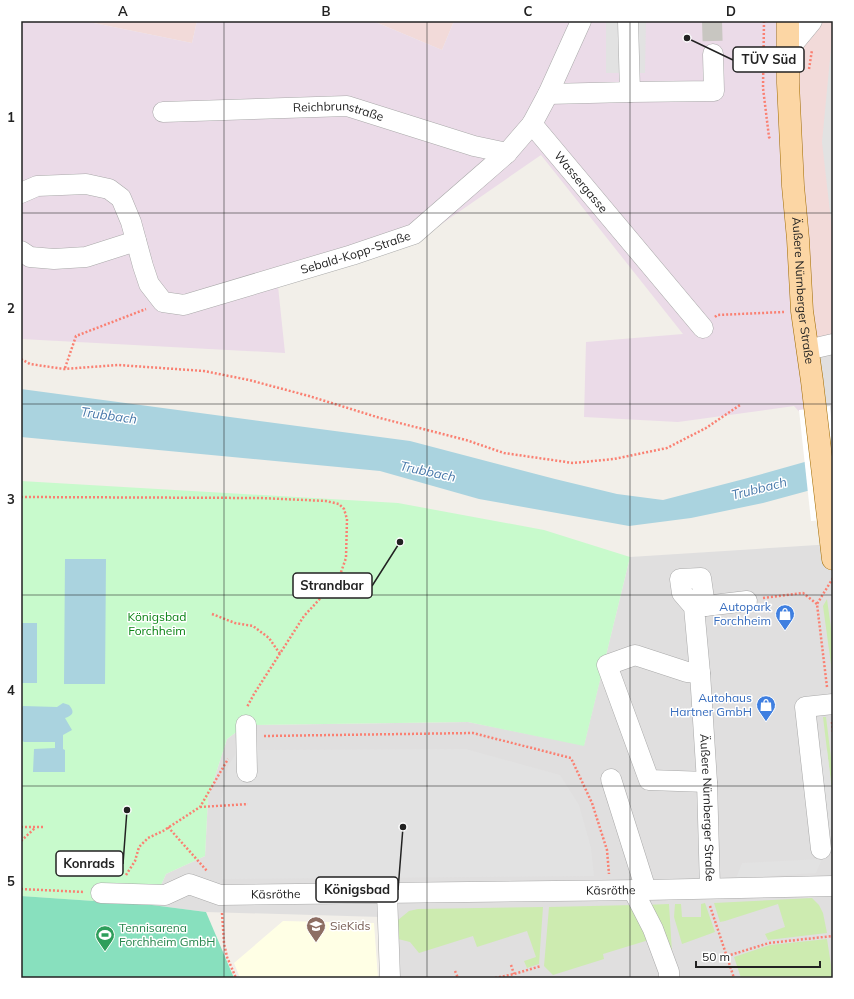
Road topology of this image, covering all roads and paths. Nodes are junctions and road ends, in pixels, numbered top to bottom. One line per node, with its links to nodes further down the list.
1 (581, 21): 8 (street)
2 (628, 21): 7 (street)
3 (788, 21): 5 (main road, Äußere Nürnberger Straße)
4 (812, 21): 5 (street)
5 (788, 50): 16 (main road, Äußere Nürnberger Straße)
6 (713, 54): 7 (street)
7 (630, 92): 8 (street)
8 (548, 94): 10 (street)
9 (163, 112): 11 (street, Reichbrunstraße)
10 (532, 124): 11 (street, Sebald-Kopp-Straße); 17 (street, Wassergasse)
11 (507, 153): 15 (street, Sebald-Kopp-Straße)
12 (21, 193): 13 (street)
13 (136, 241): 14 (street); 15 (street)
14 (21, 251)
15 (163, 302): 21 (path)
16 (802, 311): 17 (path); 19 (main road, Äußere Nürnberger Straße)
17 (703, 328)
18 (833, 344): 19 (street)
19 (807, 350): 24 (main road, Äußere Nürnberger Straße)
20 (21, 358): 21 (path)
21 (64, 368): 22 (path)
22 (740, 406)
23 (21, 497): 29 (path)
24 (833, 559)
25 (833, 578): 27 (path)
26 (747, 601): 27 (path); 30 (street, Äußere Nürnberger Straße)
27 (817, 604): 31 (path)
28 (212, 614): 29 (path)
29 (280, 654): 32 (path)
30 (700, 673): 36 (street, Äußere Nürnberger Straße); 36 (street)
31 (831, 705): 33 (path); 44 (street)
32 (246, 731): 34 (street); 38 (path); 48 (path)
33 (833, 733)
34 (247, 772)
35 (611, 779): 49 (street)
36 (707, 782): 46 (street, Äußere Nürnberger Straße)
37 (248, 804): 38 (path)
38 (200, 807): 42 (path)
39 (21, 827): 40 (path)
40 (36, 827): 41 (path); 43 (path)
41 (44, 827)
42 (168, 828): 50 (path); 52 (path)
43 (21, 841)
44 (821, 849)
45 (833, 886): 46 (street, Käsröthe)
46 (710, 888): 49 (street, Käsröthe); 54 (path)
47 (21, 890): 50 (path)
48 (610, 890): 49 (street, Käsröthe); 51 (street, Käsröthe)
49 (640, 890): 63 (street)
50 (107, 893): 52 (street, Käsröthe)
51 (387, 893): 52 (street, Käsröthe); 60 (street)
52 (220, 895): 59 (path)
53 (833, 936): 54 (path)
54 (727, 956): 64 (path)
55 (511, 965): 58 (path)
56 (540, 966): 58 (path)
57 (455, 971): 61 (path)
58 (514, 974): 62 (path)
59 (236, 978)
60 (390, 978)
61 (458, 978)
62 (495, 978)
63 (669, 978)
64 (734, 978)

